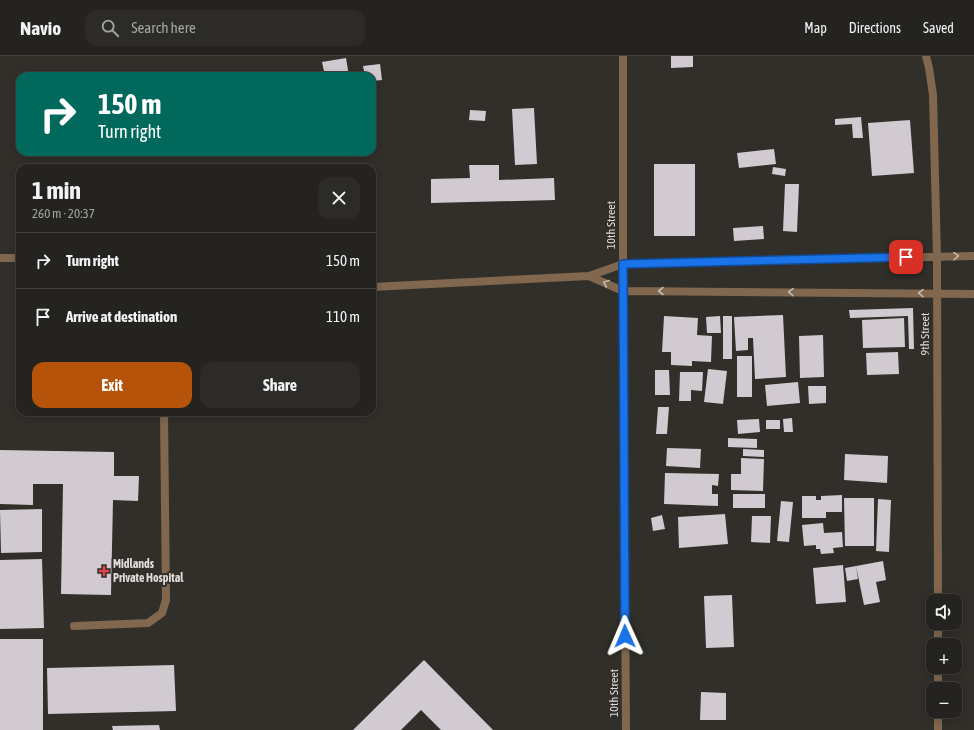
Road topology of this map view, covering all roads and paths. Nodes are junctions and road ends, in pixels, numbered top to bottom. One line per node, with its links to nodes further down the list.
1 (623, 56): 7 (street, 10th Street)
2 (926, 56): 4 (street, 9th Street)
3 (974, 256): 4 (street, one-way to 3)
4 (937, 257): 7 (street); 11 (street, 9th Street)
5 (0, 258): 6 (street)
6 (16, 258)
7 (623, 264): 8 (street); 10 (street, 10th Street)
8 (589, 276): 9 (street); 10 (street, one-way to 8)
9 (376, 287)
10 (623, 291): 11 (street, one-way to 10); 17 (street, 10th Street)
11 (937, 293): 12 (street); 14 (street, 9th Street)
12 (974, 294)
13 (164, 416): 15 (street)
14 (938, 594)
15 (74, 626)
16 (938, 718): 18 (street)
17 (626, 730)
18 (938, 730)

